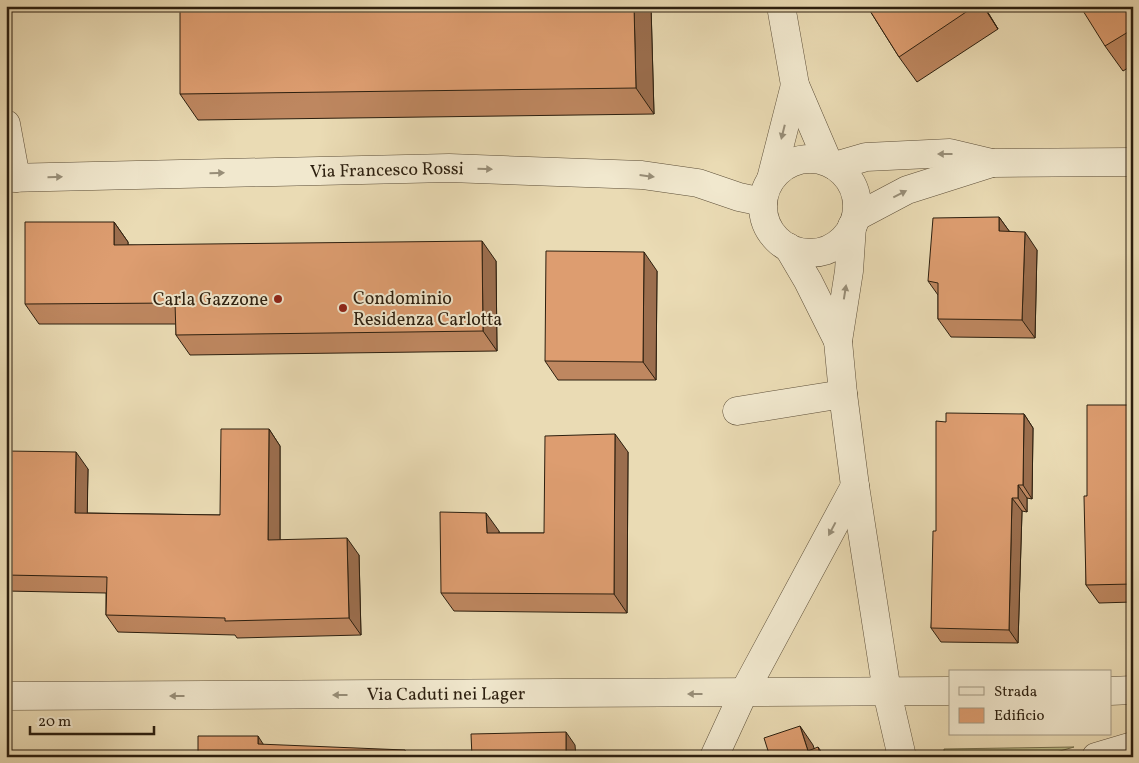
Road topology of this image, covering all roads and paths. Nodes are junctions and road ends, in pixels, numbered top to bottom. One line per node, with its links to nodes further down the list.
1 (781, 6): 2 (street)
2 (795, 85): 6 (street); 8 (street, one-way to 8)
3 (6, 124): 7 (street)
4 (1133, 162): 5 (street)
5 (992, 163): 6 (street, one-way to 6); 9 (street, one-way to 5)
6 (831, 164): 8 (street); 9 (street)
7 (11, 178): 8 (street, Via Francesco Rossi, one-way to 8)
8 (767, 191): 10 (street)
9 (854, 221): 10 (street); 11 (street, one-way to 9)
10 (788, 247): 11 (street)
11 (838, 341): 12 (street)
12 (843, 394): 13 (street); 14 (street)
13 (737, 411)
14 (855, 486): 17 (street); 19 (street, one-way to 19)
15 (1112, 690): 16 (street)
16 (1133, 690)
17 (886, 692): 18 (street, Via Caduti nei Lager); 19 (street, Via Caduti nei Lager); 23 (street)
18 (949, 692)
19 (744, 694): 20 (street, Via Caduti nei Lager, one-way to 20); 22 (street)
20 (6, 696)
21 (1133, 746): 24 (street)
22 (714, 757)
23 (902, 757)
24 (1096, 757)

